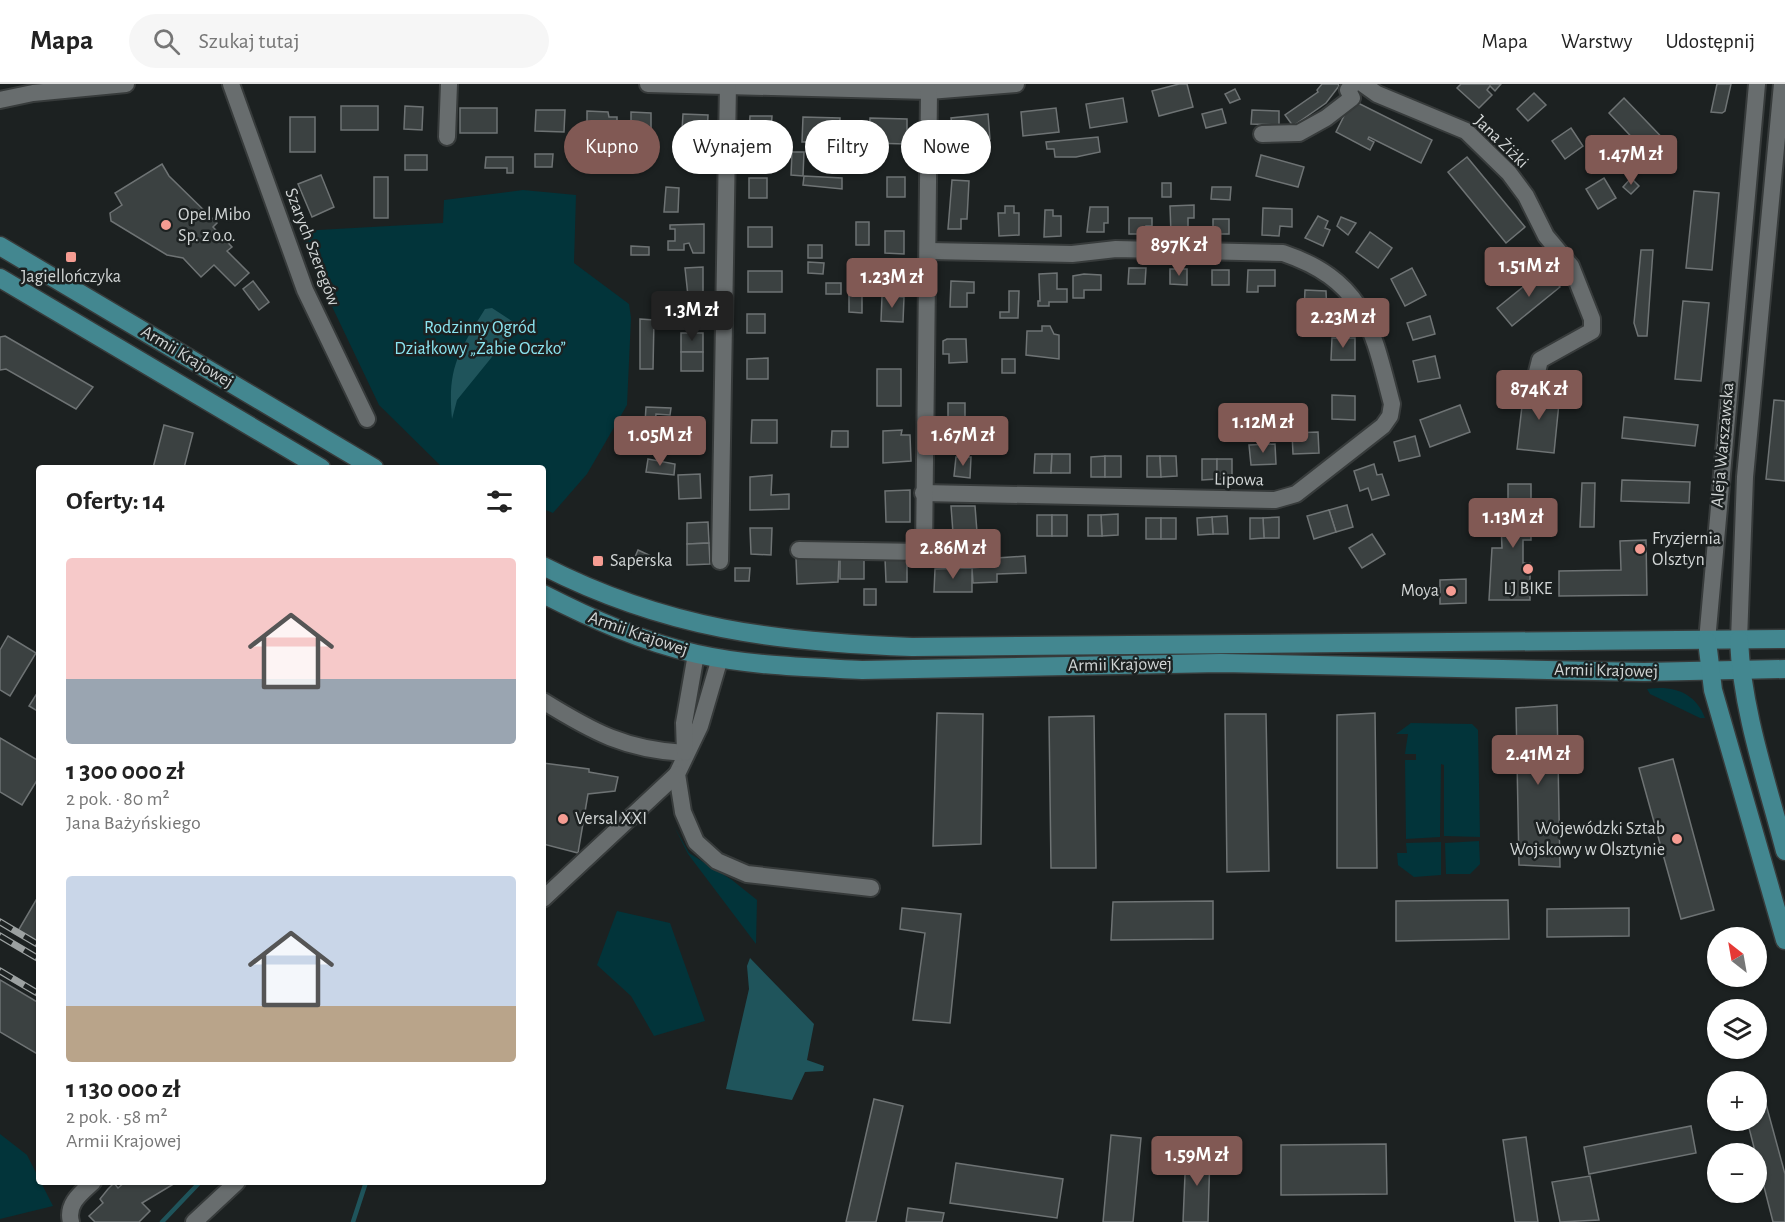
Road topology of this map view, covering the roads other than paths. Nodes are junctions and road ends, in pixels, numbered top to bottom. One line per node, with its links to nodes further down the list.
1 (126, 84): 12 (street)
2 (231, 84): 20 (street, Szarych Szeregów)
3 (449, 84): 15 (street)
4 (648, 84): 10 (street)
5 (1016, 84): 11 (street)
6 (1353, 84): 14 (street)
7 (1363, 84): 19 (street, Jana Żiżki)
8 (1757, 84): 31 (street, Aleja Warszawska)
9 (1782, 84): 13 (street, Aleja Warszawska)
10 (728, 85): 11 (street); 25 (street)
11 (929, 91): 17 (street)
12 (0, 100)
13 (1782, 118): 30 (street, Aleja Warszawska)
14 (1262, 134)
15 (447, 137)
16 (0, 246): 22 (main road, Armii Krajowej)
17 (929, 251): 23 (street); 23 (street, Lipowa)
18 (0, 278): 21 (main road, Armii Krajowej)
19 (1535, 380)
20 (367, 419)
21 (316, 465)
22 (369, 465)
23 (923, 493): 24 (street)
24 (799, 550)
25 (720, 561)
26 (546, 567): 28 (main road, Armii Krajowej)
27 (546, 596): 32 (main road, Armii Krajowej)
28 (714, 629): 31 (main road, Armii Krajowej); 32 (main road); 33 (main road)
29 (1785, 639): 30 (main road, Armii Krajowej)
30 (1739, 640): 31 (main road, Armii Krajowej); 35 (main road, Aleja Warszawska)
31 (1707, 641): 36 (main road, Aleja Warszawska)
32 (696, 654): 33 (main road, Armii Krajowej); 38 (street)
33 (720, 658): 36 (main road, Armii Krajowej); 38 (street)
34 (1785, 669): 35 (main road, Armii Krajowej)
35 (1740, 671): 36 (main road, Armii Krajowej); 40 (main road, Aleja Warszawska)
36 (1709, 672): 43 (main road, Aleja Warszawska)
37 (546, 703): 38 (street)
38 (685, 753): 39 (street)
39 (677, 774): 41 (street); 42 (street)
40 (1785, 851)
41 (872, 888)
42 (546, 896)
43 (1785, 940)
44 (90, 1185): 46 (street)
45 (234, 1185): 47 (street)
46 (71, 1222)
47 (194, 1222)

